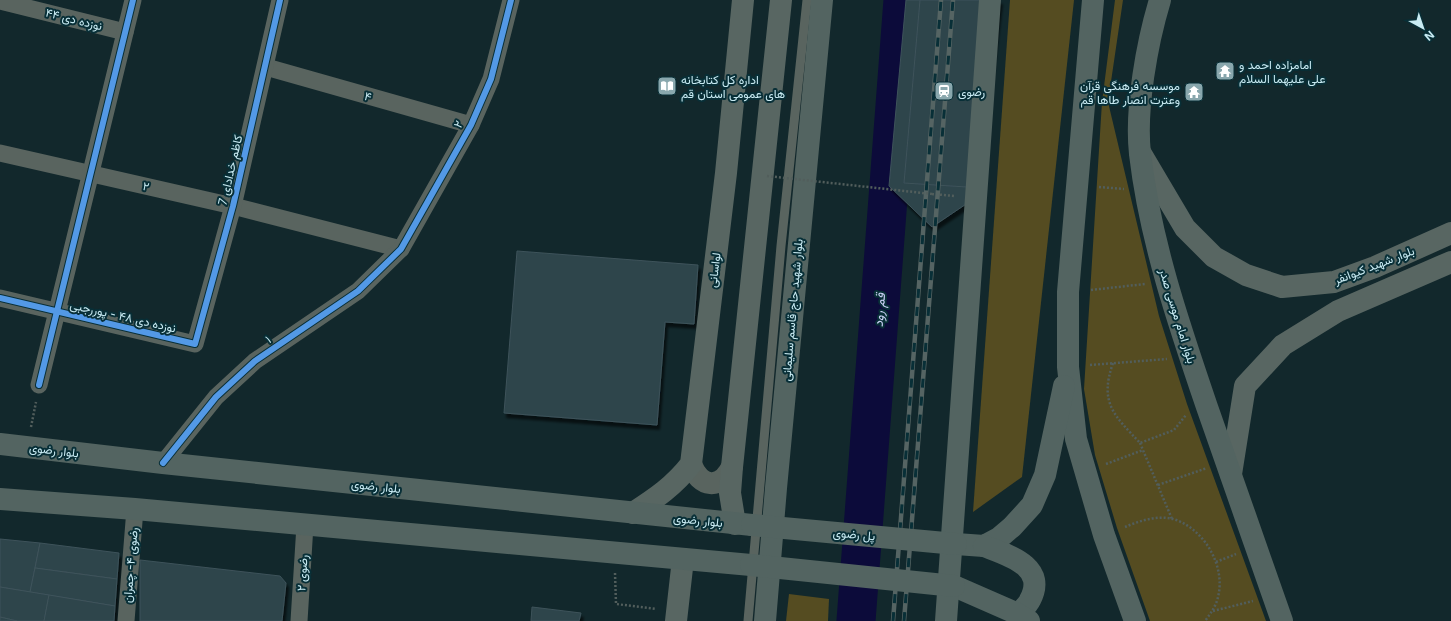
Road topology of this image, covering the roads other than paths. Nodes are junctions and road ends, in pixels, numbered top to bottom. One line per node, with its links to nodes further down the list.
1 (133, 0): 12 (street)
2 (280, 0): 13 (street, 7 کاظم خدادای)
3 (511, 0): 14 (street, ۲)
4 (743, 0): 29 (main road, لواسانی)
5 (781, 0): 30 (main road)
6 (807, 0): 43 (lane)
7 (822, 0): 44 (main road, بلوار شهید حاج قاسم سلیمانی)
8 (990, 0): 45 (main road)
9 (1093, 0): 25 (main road)
10 (1160, 0): 15 (main road, بلوار امام موسی صدر)
11 (0, 1): 12 (street, نوزده دی ۴۴)
12 (125, 32): 17 (street)
13 (266, 68): 14 (street, ۴); 18 (street, 7 کاظم خدادای)
14 (471, 125): 20 (street, ۲)
15 (1140, 152): 19 (main road, بلوار شهید کیوانفر); 31 (main road, بلوار امام موسی صدر)
16 (0, 153): 17 (street, ۲)
17 (90, 174): 18 (street, ۲); 23 (street)
18 (233, 206): 20 (street, ۲); 24 (street, 7 کاظم خدادای)
19 (1451, 233)
20 (401, 249): 28 (street, ۱)
21 (1451, 262): 31 (main road)
22 (0, 298): 23 (street, نوزده دی ۴۸ - پوررجبی)
23 (57, 312): 24 (street, نوزده دی ۴۸ - پوررجبی); 26 (street)
24 (195, 344)
25 (1068, 367): 37 (main road); 46 (main road)
26 (39, 385)
27 (0, 444): 28 (main road, بلوار رضوی)
28 (163, 463): 34 (main road, بلوار رضوی)
29 (692, 464): 30 (street); 34 (main road)
30 (732, 467): 35 (main road)
31 (1231, 474): 47 (main road, بلوار امام موسی صدر)
32 (0, 499): 33 (main road)
33 (135, 509): 36 (main road); 40 (street, رضوی ۴- چمران)
34 (633, 513): 35 (main road, بلوار رضوی)
35 (744, 524): 37 (main road, پل رضوی, bridge)
36 (305, 525): 38 (main road); 41 (street, رضوی ۲)
37 (984, 546): 39 (main road, پل رضوی)
38 (683, 559): 39 (main road, bridge); 42 (main road)
39 (1023, 618)
40 (126, 621)
41 (299, 621)
42 (676, 621)
43 (748, 621)
44 (765, 621)
45 (946, 621)
46 (1135, 621)
47 (1282, 621)

